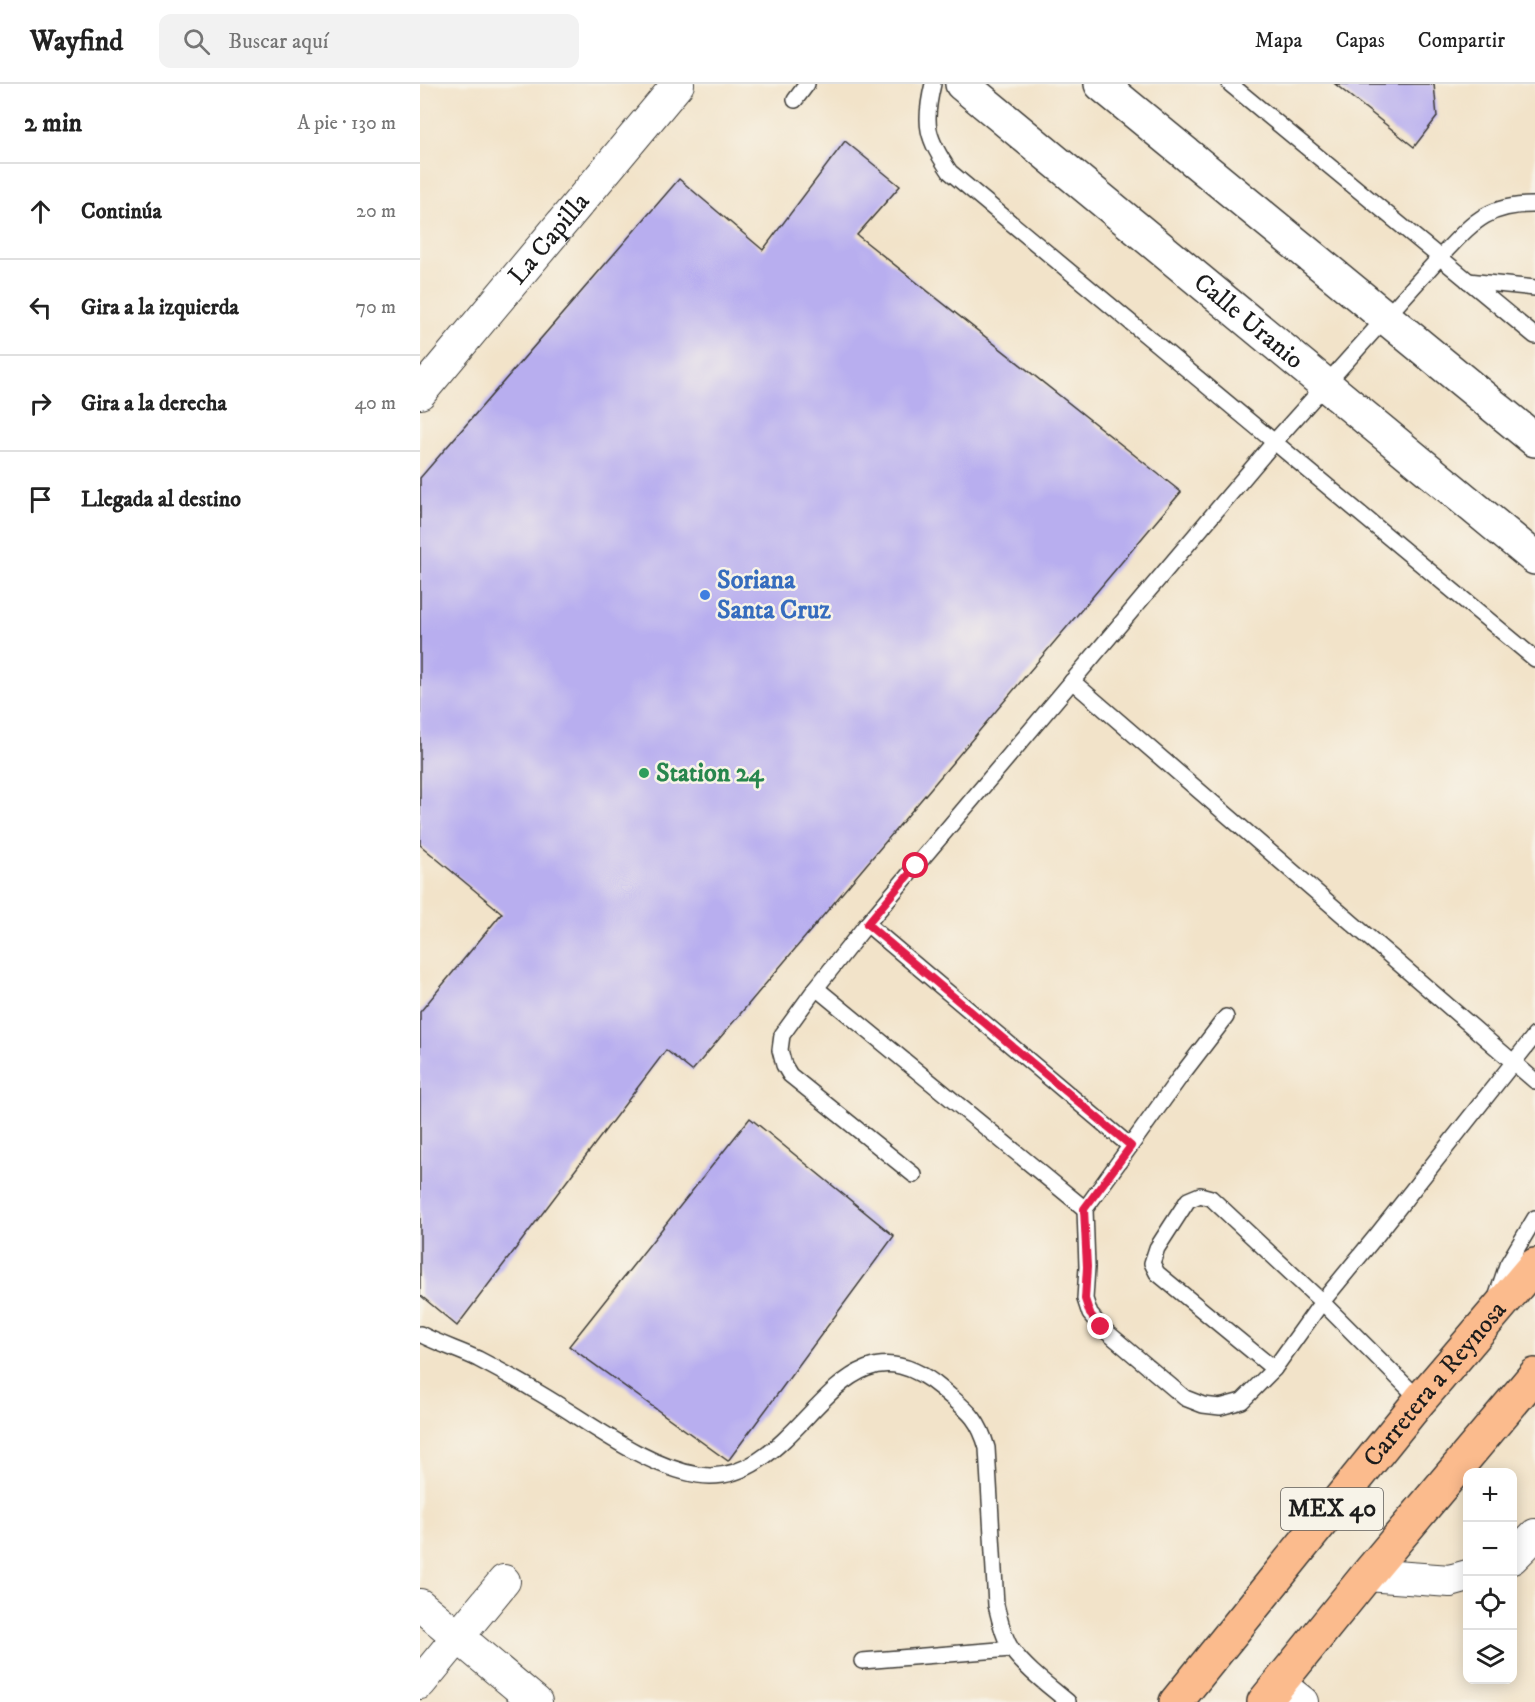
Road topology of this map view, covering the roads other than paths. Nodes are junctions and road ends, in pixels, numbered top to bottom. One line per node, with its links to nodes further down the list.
1 (678, 84): 15 (street, La Capilla)
2 (807, 84): 7 (lane)
3 (933, 84): 17 (lane)
4 (962, 84): 14 (street, Calle Uranio)
5 (1101, 84): 12 (street)
6 (1230, 84): 9 (lane)
7 (795, 100)
8 (1535, 205): 9 (lane)
9 (1440, 258): 10 (lane); 12 (lane)
10 (1468, 281): 11 (lane); 13 (lane)
11 (1535, 288)
12 (1387, 318): 14 (lane); 16 (street)
13 (1535, 336)
14 (1326, 386): 17 (lane); 18 (street, Calle Uranio)
15 (420, 393)
16 (1535, 440)
17 (1275, 441): 19 (lane); 20 (lane)
18 (1535, 558)
19 (1535, 658)
20 (1072, 681): 21 (lane); 25 (lane)
21 (867, 924): 22 (lane); 27 (lane)
22 (816, 988): 28 (lane); 29 (lane)
23 (1226, 1017): 27 (lane)
24 (1535, 1035): 25 (lane)
25 (1513, 1063): 26 (lane); 32 (lane)
26 (1535, 1081)
27 (1131, 1146): 29 (lane)
28 (914, 1175)
29 (1084, 1209): 35 (lane)
30 (1535, 1218): 33 (lane)
31 (1535, 1265): 33 (main road, Carretera a Reynosa / MEX 40)
32 (1322, 1302): 35 (lane); 35 (lane); 37 (lane)
33 (1490, 1318): 37 (main road, Carretera a Reynosa / MEX 40)
34 (420, 1334): 45 (lane)
35 (1274, 1369)
36 (1535, 1375): 40 (main road, MEX 40)
37 (1420, 1400): 51 (main road, Carretera a Reynosa / MEX 40)
38 (1535, 1535): 39 (street)
39 (1517, 1553)
40 (1367, 1575): 41 (street); 48 (main road, MEX 40)
41 (1463, 1577)
42 (504, 1581): 44 (street)
43 (420, 1605): 44 (street)
44 (459, 1637): 47 (street); 49 (street)
45 (1011, 1649): 46 (lane); 50 (lane)
46 (862, 1660)
47 (420, 1683)
48 (1282, 1696)
49 (536, 1702)
50 (1068, 1702)
51 (1176, 1702)

